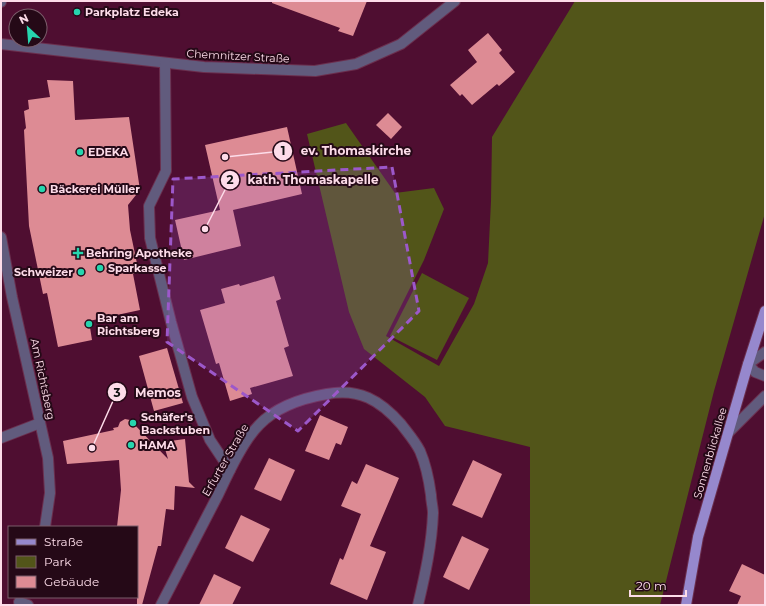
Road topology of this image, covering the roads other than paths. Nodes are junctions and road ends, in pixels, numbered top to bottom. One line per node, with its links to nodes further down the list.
1 (455, 1): 3 (street, Chemnitzer Straße)
2 (1, 44): 3 (street, Chemnitzer Straße)
3 (165, 63): 13 (street)
4 (1, 237): 10 (street, Am Richtsberg)
5 (765, 311): 7 (main road, Sonnenblickallee)
6 (765, 352): 7 (street)
7 (748, 364): 8 (street); 11 (main road, Sonnenblickallee)
8 (765, 376)
9 (765, 396): 11 (street)
10 (40, 423): 12 (street); 14 (street, Am Richtsberg)
11 (728, 433): 19 (main road, Sonnenblickallee)
12 (1, 438)
13 (230, 470): 17 (street, Erfurter Straße); 18 (street, Erfurter Straße)
14 (45, 526)
15 (19, 601): 16 (street)
16 (28, 605)
17 (162, 605)
18 (418, 605)
19 (686, 605)

